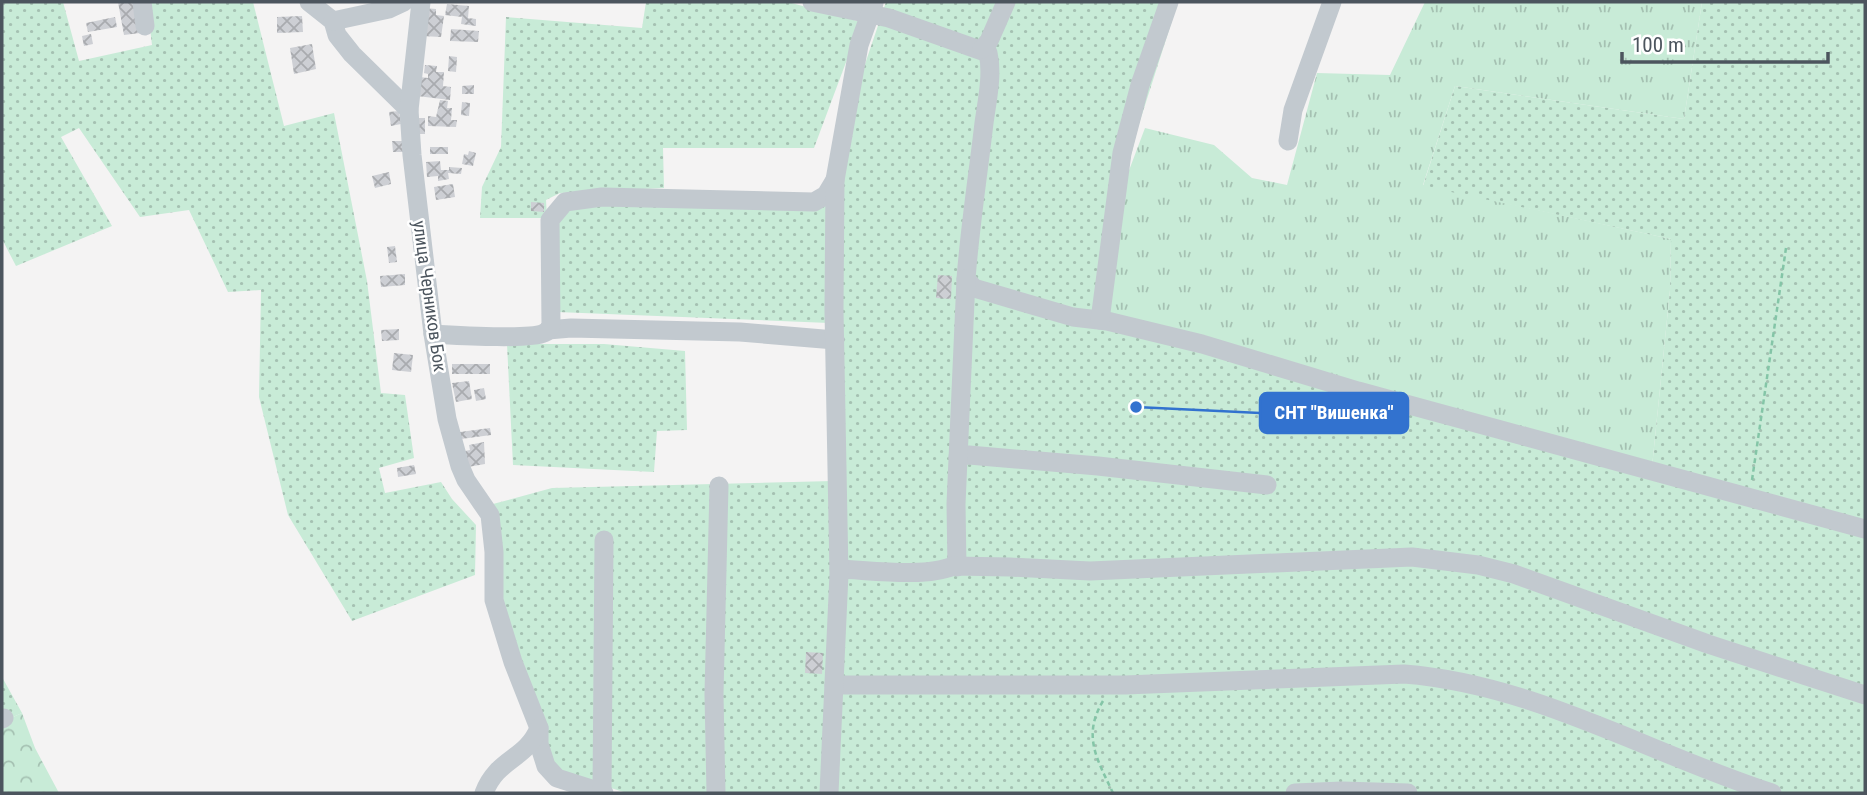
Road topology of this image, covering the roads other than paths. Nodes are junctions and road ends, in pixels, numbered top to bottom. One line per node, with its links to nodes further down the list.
1 (142, 2): 11 (street)
2 (309, 2): 10 (street)
3 (404, 2): 10 (street)
4 (421, 2): 13 (street, улица Черников Бок)
5 (812, 2): 9 (street)
6 (1006, 2): 12 (street)
7 (1169, 2): 17 (street)
8 (1332, 2): 14 (street)
9 (872, 8): 12 (street); 15 (street)
10 (333, 21): 13 (street)
11 (145, 26)
12 (982, 49): 16 (street)
13 (409, 110): 19 (street, улица Черников Бок)
14 (1288, 141)
15 (835, 180): 18 (street); 20 (street)
16 (966, 279): 17 (street); 21 (street)
17 (1100, 320): 24 (street)
18 (548, 330): 19 (street); 20 (street)
19 (433, 334): 30 (street, улица Черников Бок)
20 (835, 340): 27 (street)
21 (958, 457): 22 (street); 26 (street)
22 (1267, 485)
23 (719, 486): 33 (street)
24 (1865, 529)
25 (604, 540): 32 (street)
26 (957, 567): 27 (street); 29 (street)
27 (839, 569): 28 (street)
28 (834, 685): 34 (street); 37 (street)
29 (1865, 695)
30 (539, 728): 31 (street); 32 (street, улица Черников Бок)
31 (484, 793)
32 (603, 793)
33 (716, 793)
34 (829, 793)
35 (1295, 793): 36 (street)
36 (1408, 793)
37 (1772, 793)

